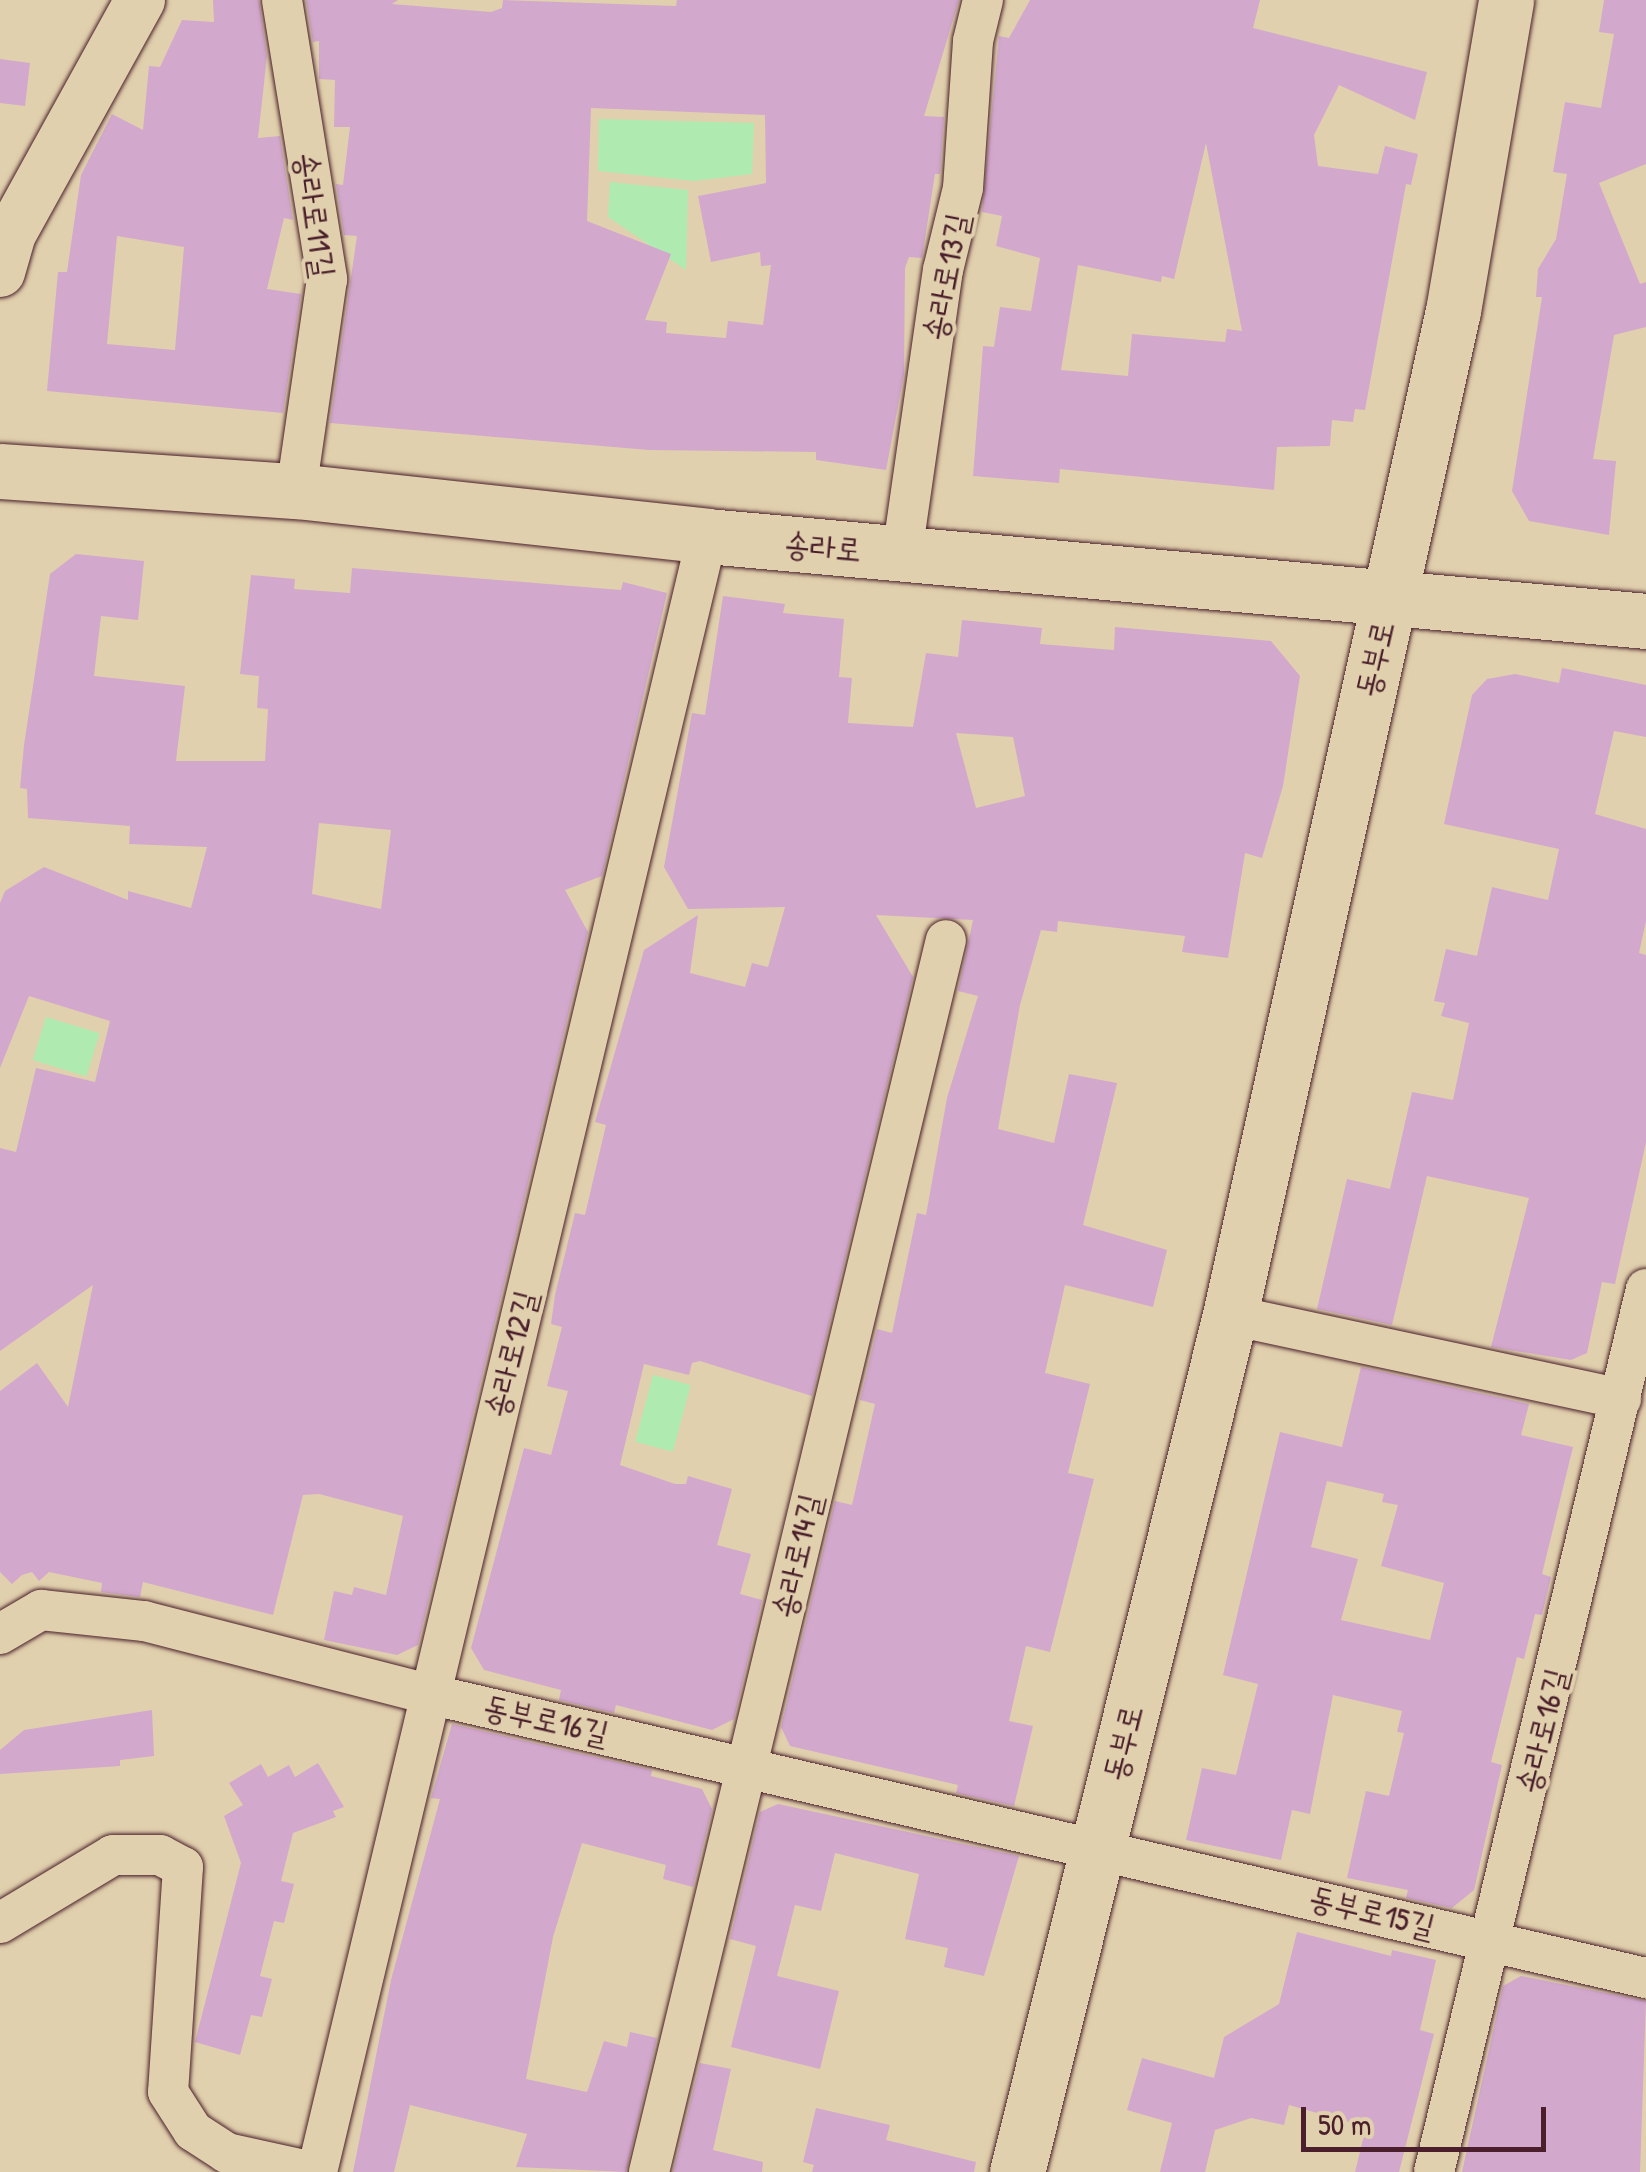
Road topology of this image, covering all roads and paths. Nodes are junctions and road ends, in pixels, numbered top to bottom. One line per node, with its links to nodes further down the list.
1 (140, 0): 5 (street)
2 (282, 0): 7 (street, 송라로11길)
3 (982, 0): 9 (street, 송라로13길)
4 (1506, 0): 10 (main road, 동부로)
5 (0, 272)
6 (0, 471): 7 (main road, 송라로)
7 (296, 491): 8 (main road, 송라로)
8 (707, 536): 9 (main road, 송라로); 17 (street, 송라로12길)
9 (902, 554): 10 (main road, 송라로)
10 (1389, 597): 11 (main road, 송라로); 14 (main road, 동부로)
11 (1646, 621)
12 (946, 940): 18 (street, 송라로14길)
13 (1646, 1289): 15 (street, 송라로16길)
14 (1230, 1315): 15 (street); 19 (main road, 동부로)
15 (1621, 1399): 21 (street, 송라로16길)
16 (0, 1634): 17 (street, 동부로16길)
17 (429, 1694): 18 (street, 동부로16길); 23 (street, 송라로12길)
18 (748, 1764): 19 (street, 동부로16길); 24 (street, 송라로14길)
19 (1098, 1846): 21 (street, 동부로15길); 25 (main road, 동부로)
20 (0, 1923): 23 (street)
21 (1491, 1941): 22 (street, 동부로15길); 26 (street, 송라로16길)
22 (1646, 1978)
23 (315, 2172)
24 (648, 2172)
25 (1016, 2172)
26 (1434, 2172)

